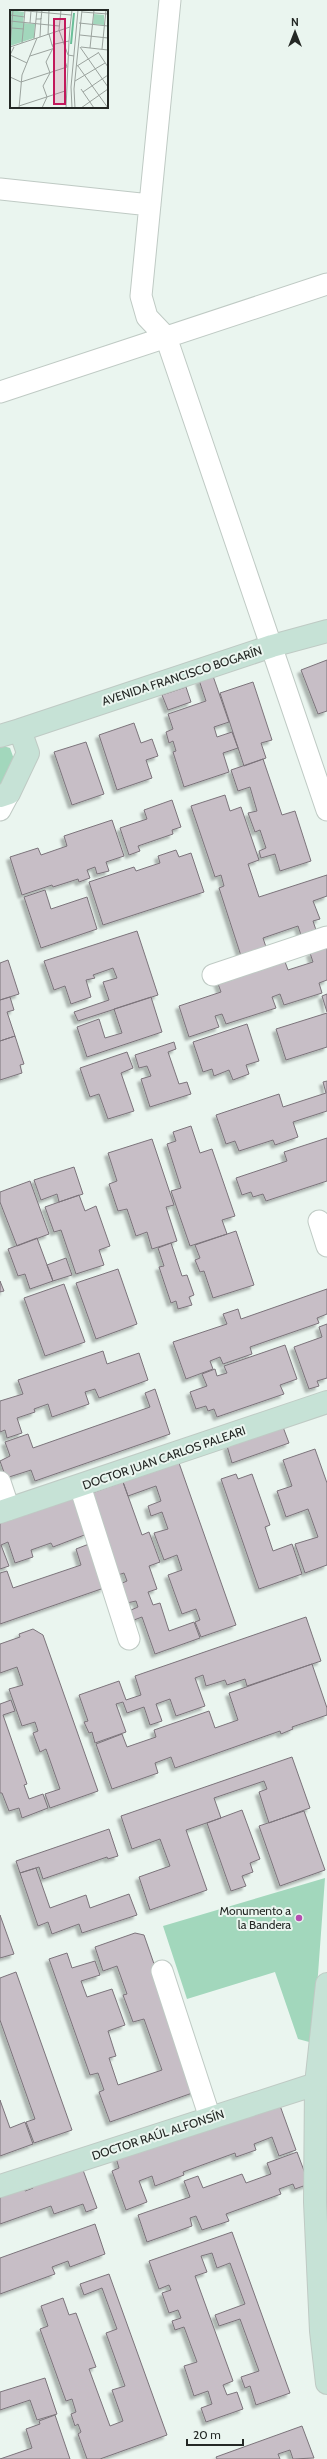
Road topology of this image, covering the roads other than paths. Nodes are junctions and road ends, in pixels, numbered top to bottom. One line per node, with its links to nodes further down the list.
1 (170, 0): 3 (street)
2 (0, 189): 3 (street)
3 (150, 205): 5 (street)
4 (327, 284): 5 (street)
5 (166, 337): 6 (street); 8 (street)
6 (0, 392)
7 (327, 631): 8 (street)
8 (272, 646): 9 (street, AVENIDA FRANCISCO BOGARÍN); 11 (street, AVENIDA FRANCISCO BOGARÍN)
9 (10, 733): 10 (street)
10 (3, 800)
11 (327, 810)
12 (327, 937): 13 (street)
13 (213, 974)
14 (319, 1221): 15 (street)
15 (327, 1246)
16 (327, 1402): 18 (street, DOCTOR JUAN CARLOS PALEARI)
17 (0, 1482): 19 (street)
18 (80, 1486): 19 (street, DOCTOR JUAN CARLOS PALEARI); 20 (street)
19 (5, 1511)
20 (129, 1639)
21 (162, 1971): 24 (street)
22 (327, 1984): 23 (street)
23 (316, 2084): 24 (street, DOCTOR RAÚL ALFONSÍN); 26 (street)
24 (210, 2118): 25 (street, DOCTOR RAÚL ALFONSÍN)
25 (0, 2186)
26 (327, 2383)

